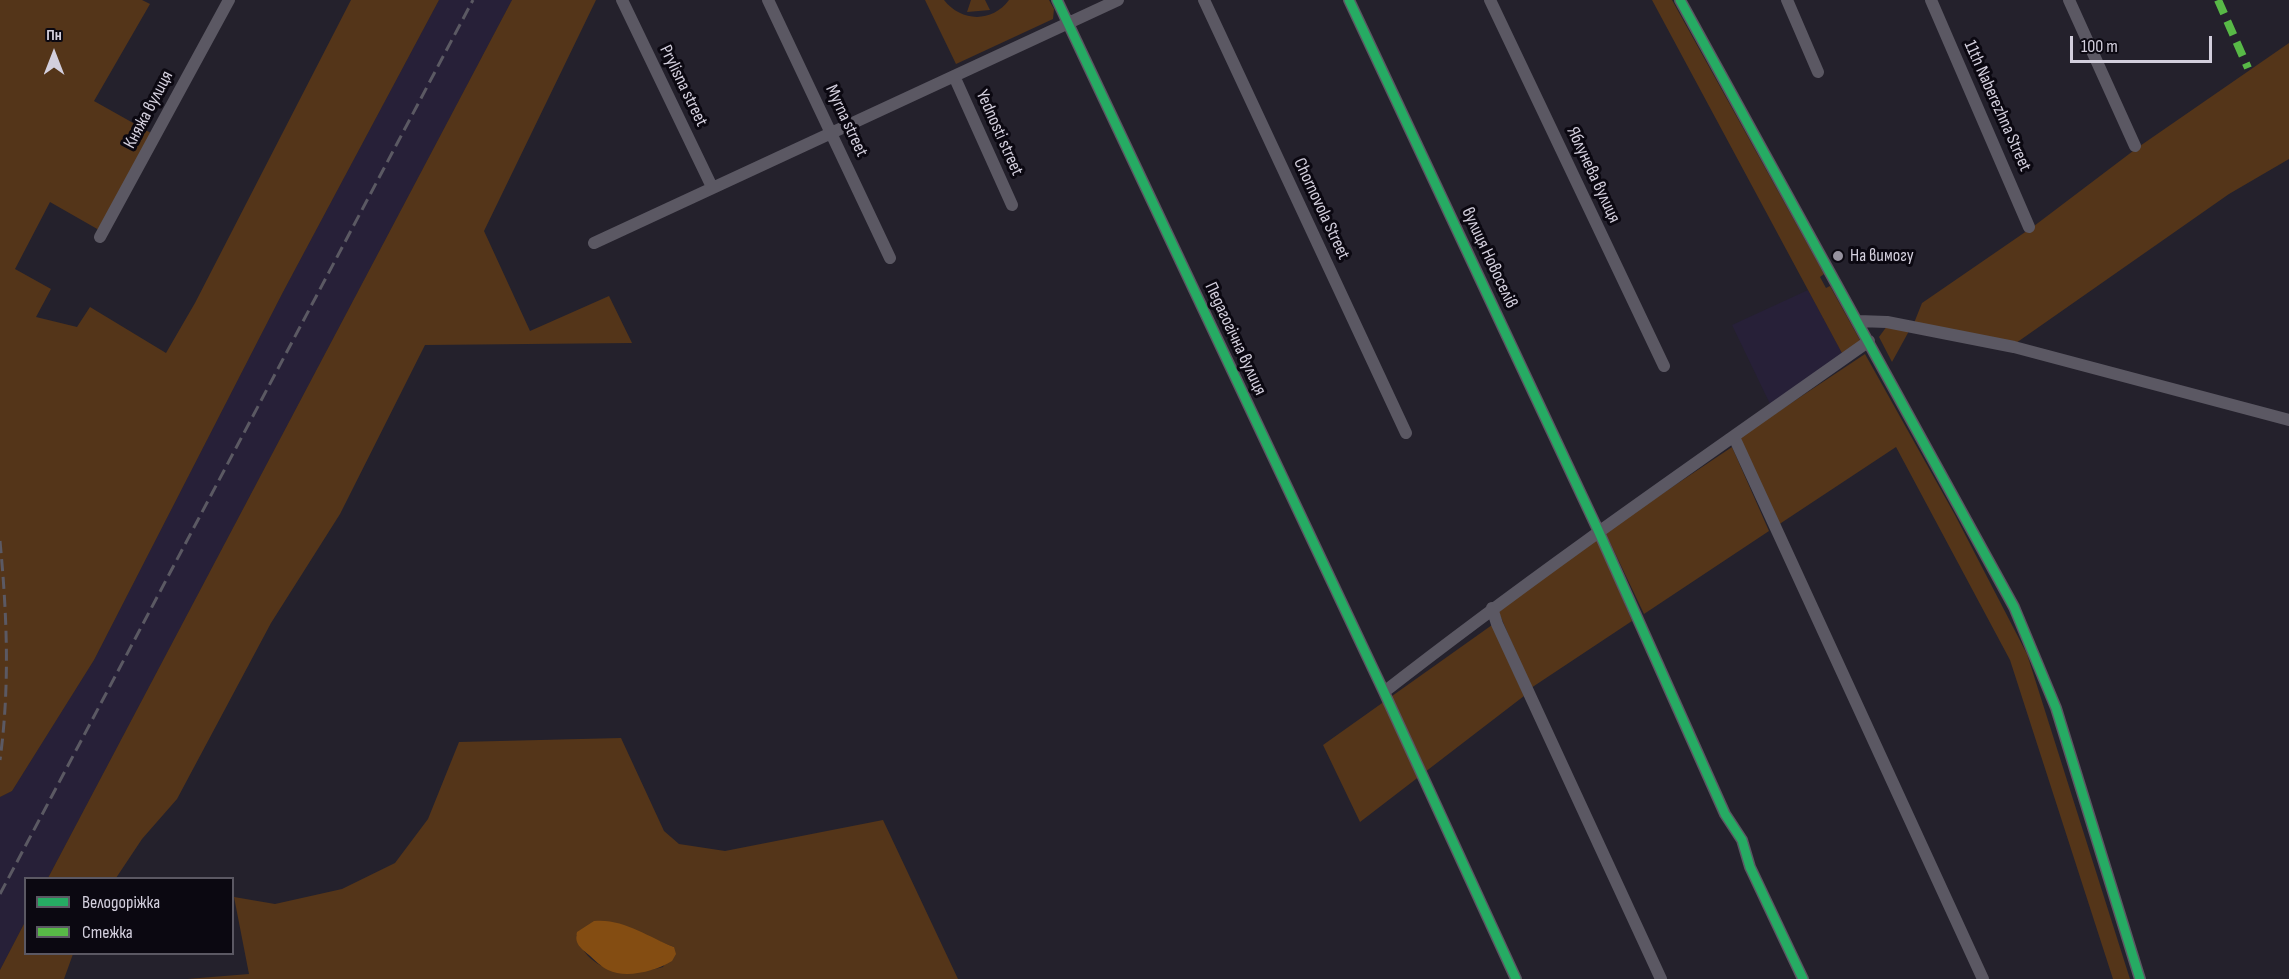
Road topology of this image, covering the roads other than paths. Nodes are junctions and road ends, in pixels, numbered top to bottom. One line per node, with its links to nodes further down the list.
1 (229, 0): 21 (street, Княжа вулиця)
2 (622, 0): 18 (street, Prylisna street)
3 (768, 0): 16 (street, Myrna street)
4 (1057, 0): 13 (street, Педагогічна вулиця)
5 (1118, 0): 13 (street)
6 (1204, 0): 28 (street, Chornovola Street)
7 (1349, 0): 30 (street, вулиця Новоселів)
8 (1490, 0): 26 (street, Яблунева вулиця)
9 (1680, 0): 24 (street)
10 (1786, 0): 14 (street)
11 (1931, 0): 20 (street, 11th Naberezhna Street)
12 (2069, 0): 17 (street)
13 (1068, 24): 15 (street); 32 (street, Педагогічна вулиця)
14 (1818, 72)
15 (954, 76): 16 (street); 19 (street, Yednosti street)
16 (831, 132): 18 (street); 23 (street, Myrna street)
17 (2135, 146)
18 (712, 187): 22 (street)
19 (1012, 205)
20 (2030, 226)
21 (100, 237)
22 (594, 243)
23 (890, 258)
24 (1858, 321): 25 (street); 27 (street)
25 (1869, 341): 29 (street); 37 (street)
26 (1664, 366)
27 (2289, 420)
28 (1406, 433)
29 (1734, 437): 30 (street); 36 (street)
30 (1598, 530): 31 (street); 35 (street, вулиця Новоселів)
31 (1492, 608): 32 (street); 34 (street)
32 (1384, 692): 33 (street, Педагогічна вулиця)
33 (1516, 979)
34 (1661, 979)
35 (1803, 979)
36 (1983, 979)
37 (2140, 979)

